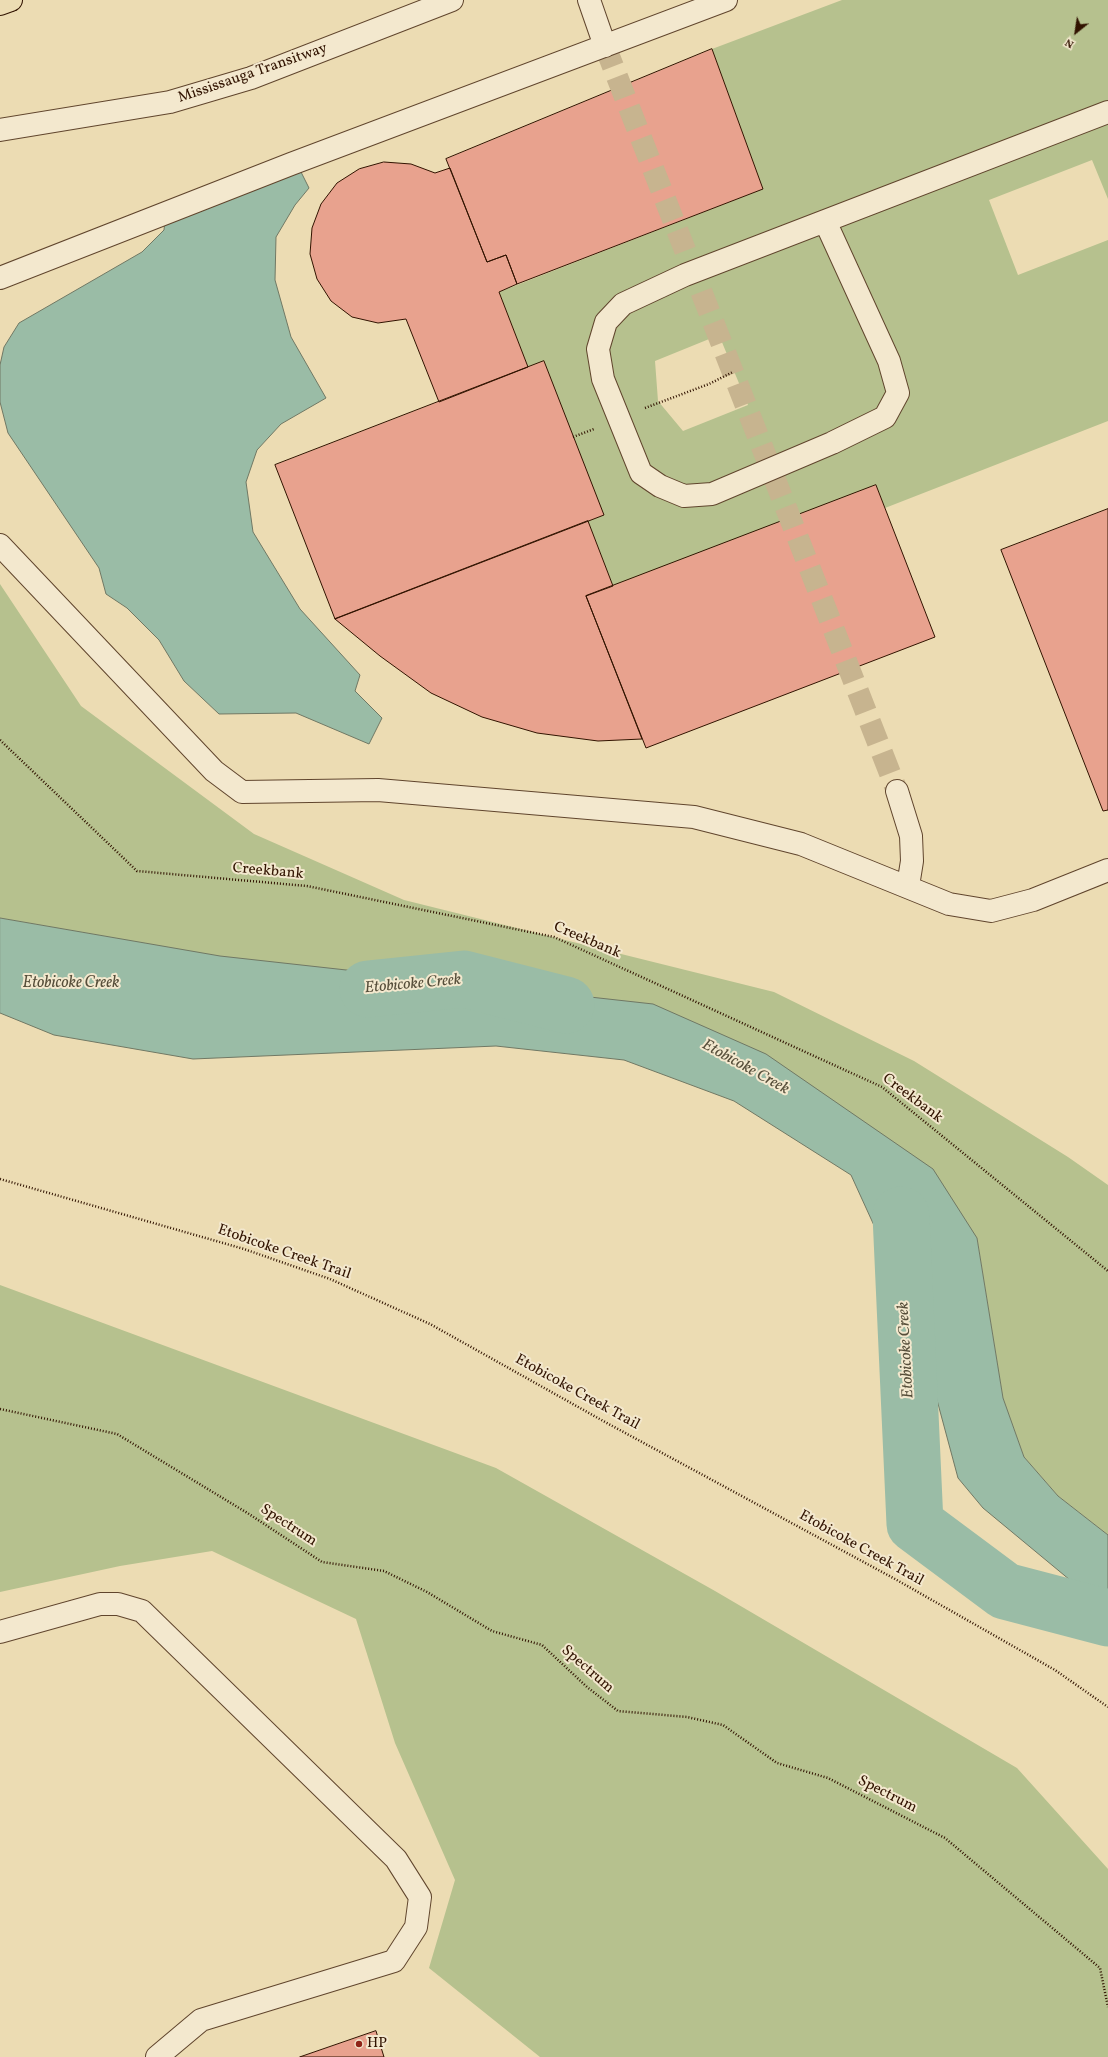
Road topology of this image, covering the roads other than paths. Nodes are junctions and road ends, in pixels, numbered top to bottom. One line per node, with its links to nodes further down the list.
1 (11, 0): 5 (main road)
2 (452, 0): 8 (lane, Mississauga Transitway)
3 (589, 0): 6 (lane)
4 (726, 0): 6 (lane)
5 (0, 4)
6 (606, 46): 10 (lane)
7 (1108, 112): 9 (lane)
8 (0, 130)
9 (825, 221): 9 (lane)
10 (0, 278)
11 (0, 545): 14 (lane)
12 (897, 791): 14 (lane)
13 (1108, 870): 14 (lane)
14 (908, 886)
15 (0, 1632): 16 (lane)
16 (157, 2057)

